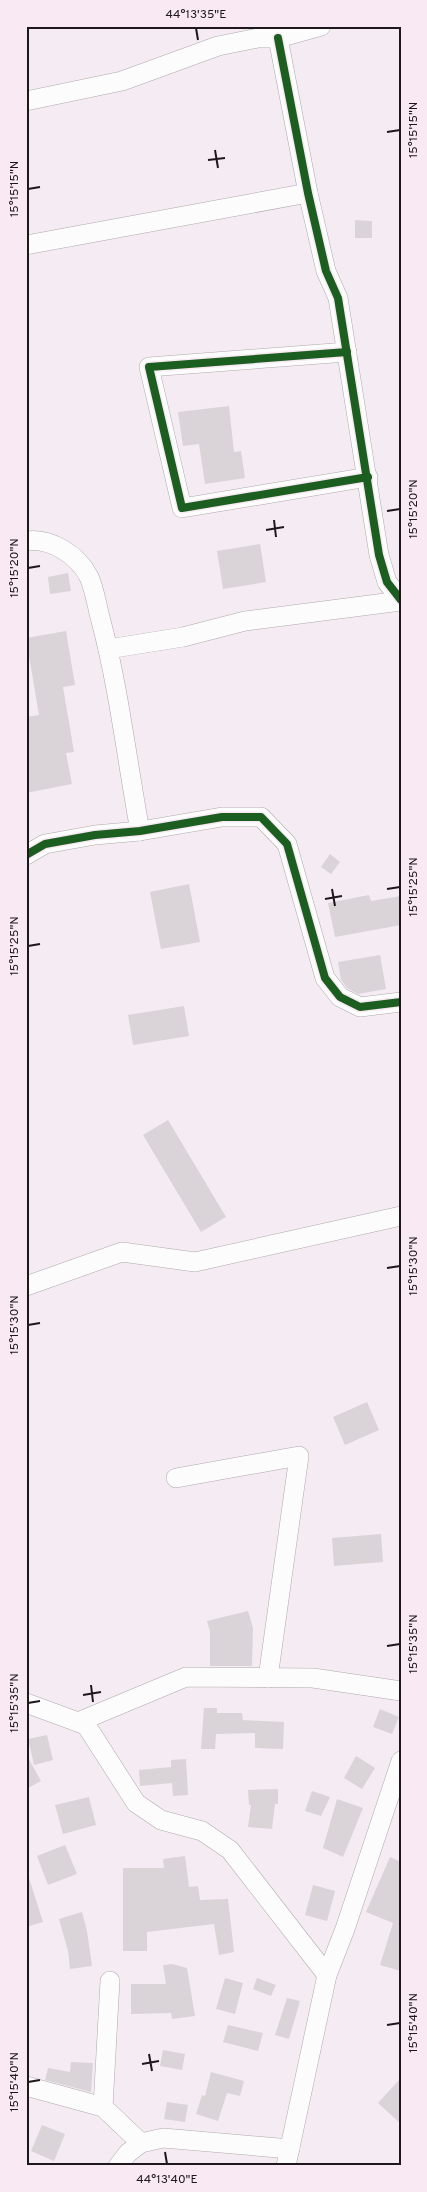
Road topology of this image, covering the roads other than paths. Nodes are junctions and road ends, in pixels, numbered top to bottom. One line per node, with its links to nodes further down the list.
1 (321, 26): 2 (street)
2 (278, 38): 3 (street); 4 (street)
3 (26, 101)
4 (308, 193): 5 (street); 6 (street)
5 (26, 245)
6 (347, 352): 7 (street); 7 (street)
7 (368, 477): 9 (street)
8 (26, 542): 10 (street)
9 (401, 600): 10 (street)
10 (108, 649): 11 (street)
11 (140, 831): 12 (street); 13 (street)
12 (26, 855)
13 (401, 1002)
14 (401, 1216): 15 (street)
15 (26, 1286)
16 (176, 1478): 17 (street)
17 (268, 1678): 18 (street); 20 (street)
18 (401, 1691)
19 (26, 1703): 20 (street)
20 (78, 1722): 22 (street)
21 (401, 1761): 22 (street)
22 (327, 1975): 27 (street)
23 (110, 1981): 25 (street)
24 (26, 2086): 25 (street)
25 (104, 2107): 26 (street)
26 (141, 2143): 27 (street); 28 (street)
27 (288, 2158)
28 (118, 2166)

